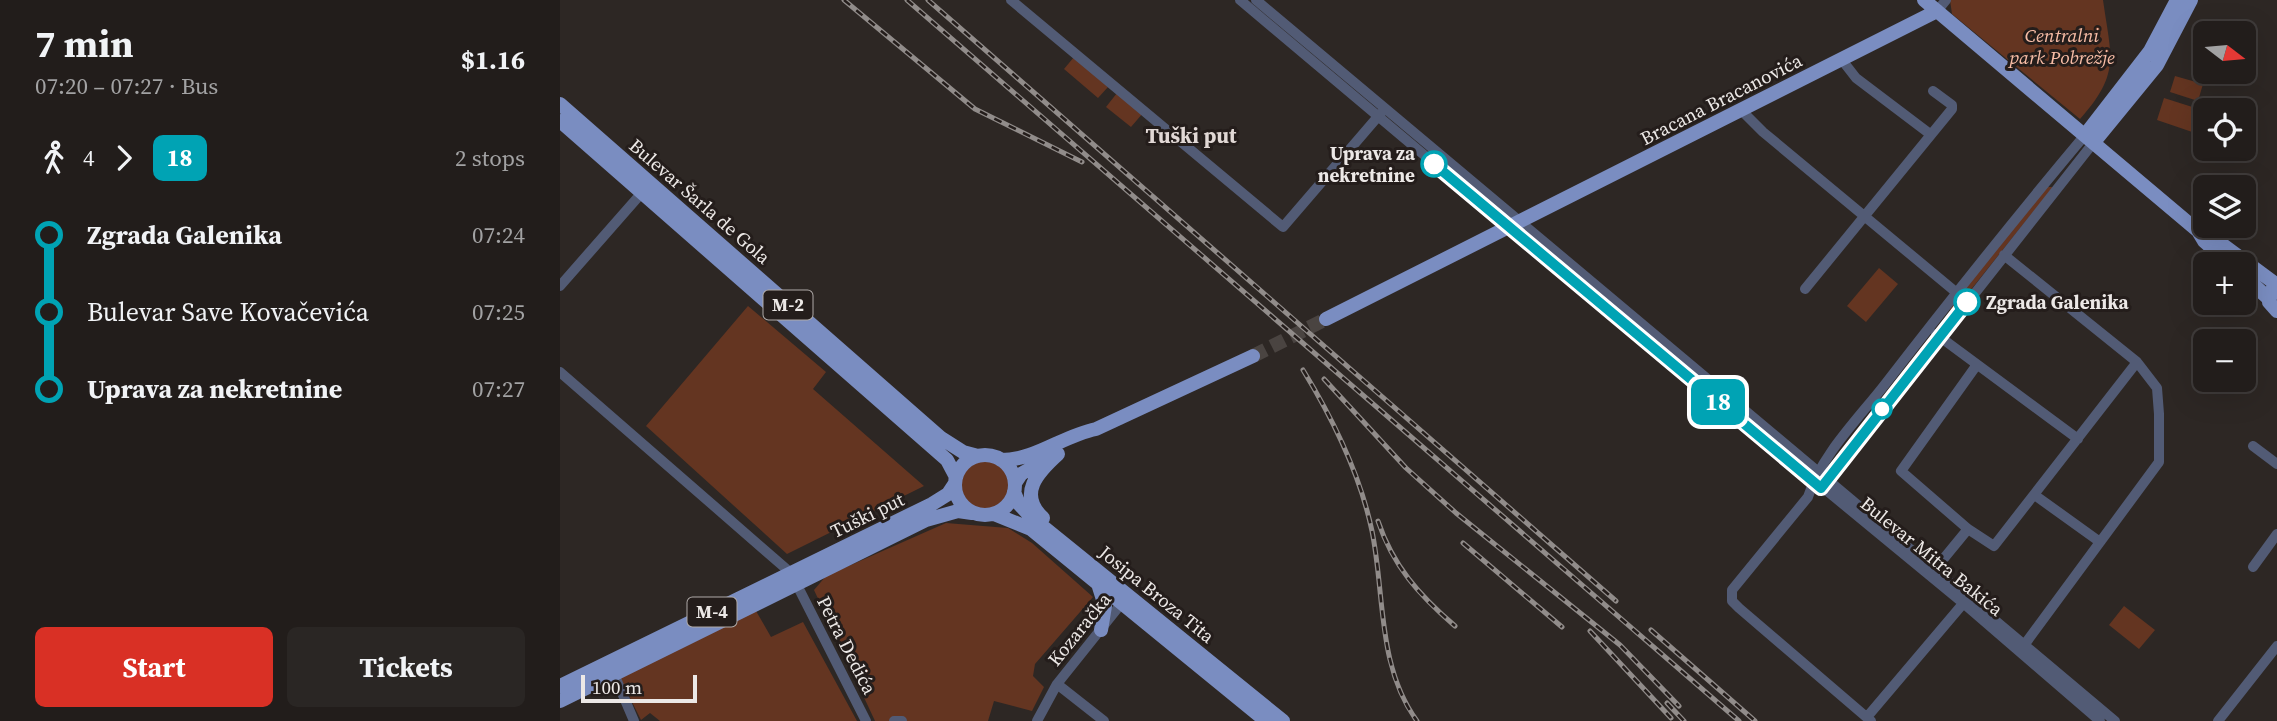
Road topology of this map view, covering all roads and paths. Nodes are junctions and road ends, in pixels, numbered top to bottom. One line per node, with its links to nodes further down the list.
1 (1011, 0): 10 (street)
2 (1030, 0): 10 (street)
3 (1240, 0): 15 (street)
4 (1256, 0): 8 (street)
5 (1924, 0): 9 (main road)
6 (2177, 0): 18 (main road)
7 (2192, 0): 18 (main road)
8 (1269, 4): 15 (street)
9 (1942, 6): 11 (main road, Bracana Bracanovića); 18 (main road)
10 (1022, 9): 15 (street)
11 (1842, 60): 14 (main road, Bracana Bracanovića); 17 (street)
12 (1933, 91): 17 (street)
13 (560, 104): 19 (main road, Bulevar Šarla de Gola / M-2)
14 (1742, 111): 20 (street); 21 (main road, Bracana Bracanovića)
15 (1381, 113): 21 (street, Bulevar Mitra Bakića)
16 (560, 121): 19 (main road, Bulevar Šarla de Gola / M-2)
17 (1930, 134): 20 (street)
18 (2090, 138): 22 (main road); 26 (street); 31 (street)
19 (646, 188): 28 (street); 37 (main road, Bulevar Šarla de Gola / M-2)
20 (1866, 216): 29 (street); 31 (street)
21 (1514, 225): 33 (main road, Bracana Bracanovića); 48 (street, Bulevar Mitra Bakića)
22 (2193, 226)
23 (2202, 238): 25 (main road)
24 (2213, 238): 30 (main road)
25 (2216, 252)
26 (2004, 255): 35 (street); 38 (street)
27 (2256, 282): 30 (main road)
28 (560, 286)
29 (1805, 289)
30 (2274, 290): 32 (main road)
31 (1957, 293): 34 (street)
32 (2277, 311)
33 (1326, 319)
34 (1928, 329): 35 (street); 48 (street)
35 (1940, 337): 39 (street); 48 (street)
36 (1253, 356): 41 (main road)
37 (841, 359): 45 (main road, Bulevar Šarla de Gola / M-2); 49 (main road, Bulevar Šarla de Gola / M-2)
38 (2137, 362): 42 (street); 57 (street)
39 (1976, 366): 42 (street); 54 (street)
40 (560, 372): 60 (street)
41 (1096, 429): 44 (main road); 46 (main road)
42 (2078, 439): 51 (street)
43 (2253, 446): 47 (street)
44 (1058, 454): 50 (main road); 56 (main road)
45 (978, 456): 46 (main road, M-2); 49 (main road)
46 (1001, 460): 50 (main road)
47 (2277, 464)
48 (1820, 480): 59 (street, Bulevar Mitra Bakića); 71 (street)
49 (955, 481): 52 (main road, M-2); 60 (main road, Tuški put / M-4)
50 (1014, 487): 53 (main road); 56 (main road, Josipa Broza Tita)
51 (2036, 496): 54 (street); 57 (street)
52 (972, 513): 53 (main road); 60 (main road, Tuški put / M-4)
53 (994, 514): 61 (main road, Josipa Broza Tita)
54 (1968, 529): 59 (street)
55 (2277, 534): 58 (street)
56 (1061, 541): 62 (main road, Josipa Broza Tita)
57 (2100, 542): 66 (street)
58 (2253, 567)
59 (1931, 573): 63 (street, Bulevar Mitra Bakića)
60 (794, 579): 67 (main road, M-4); 69 (main road, M-4); 73 (street, Petra Dedića)
61 (1097, 583): 62 (main road, Josipa Broza Tita); 64 (main road)
62 (1125, 599): 64 (street, Kozaračka); 78 (main road, Josipa Broza Tita); 79 (main road, Josipa Broza Tita)
63 (1966, 601): 66 (street, Bulevar Mitra Bakića); 71 (street)
64 (1101, 630): 68 (street, Kozaračka)
65 (2277, 646): 82 (street)
66 (2022, 648): 80 (street, Bulevar Mitra Bakića); 81 (street, Bulevar Mitra Bakića)
67 (614, 674): 70 (main road, M-4); 72 (street)
68 (1057, 684): 76 (street, Kozaračka); 77 (street, Kozaračka)
69 (560, 686)
70 (560, 701)
71 (1869, 719)
72 (634, 721)
73 (866, 721)
74 (894, 721): 75 (street)
75 (902, 721)
76 (1037, 721)
77 (1104, 721)
78 (1266, 721)
79 (1283, 721)
80 (2099, 721)
81 (2115, 721)
82 (2218, 721)

